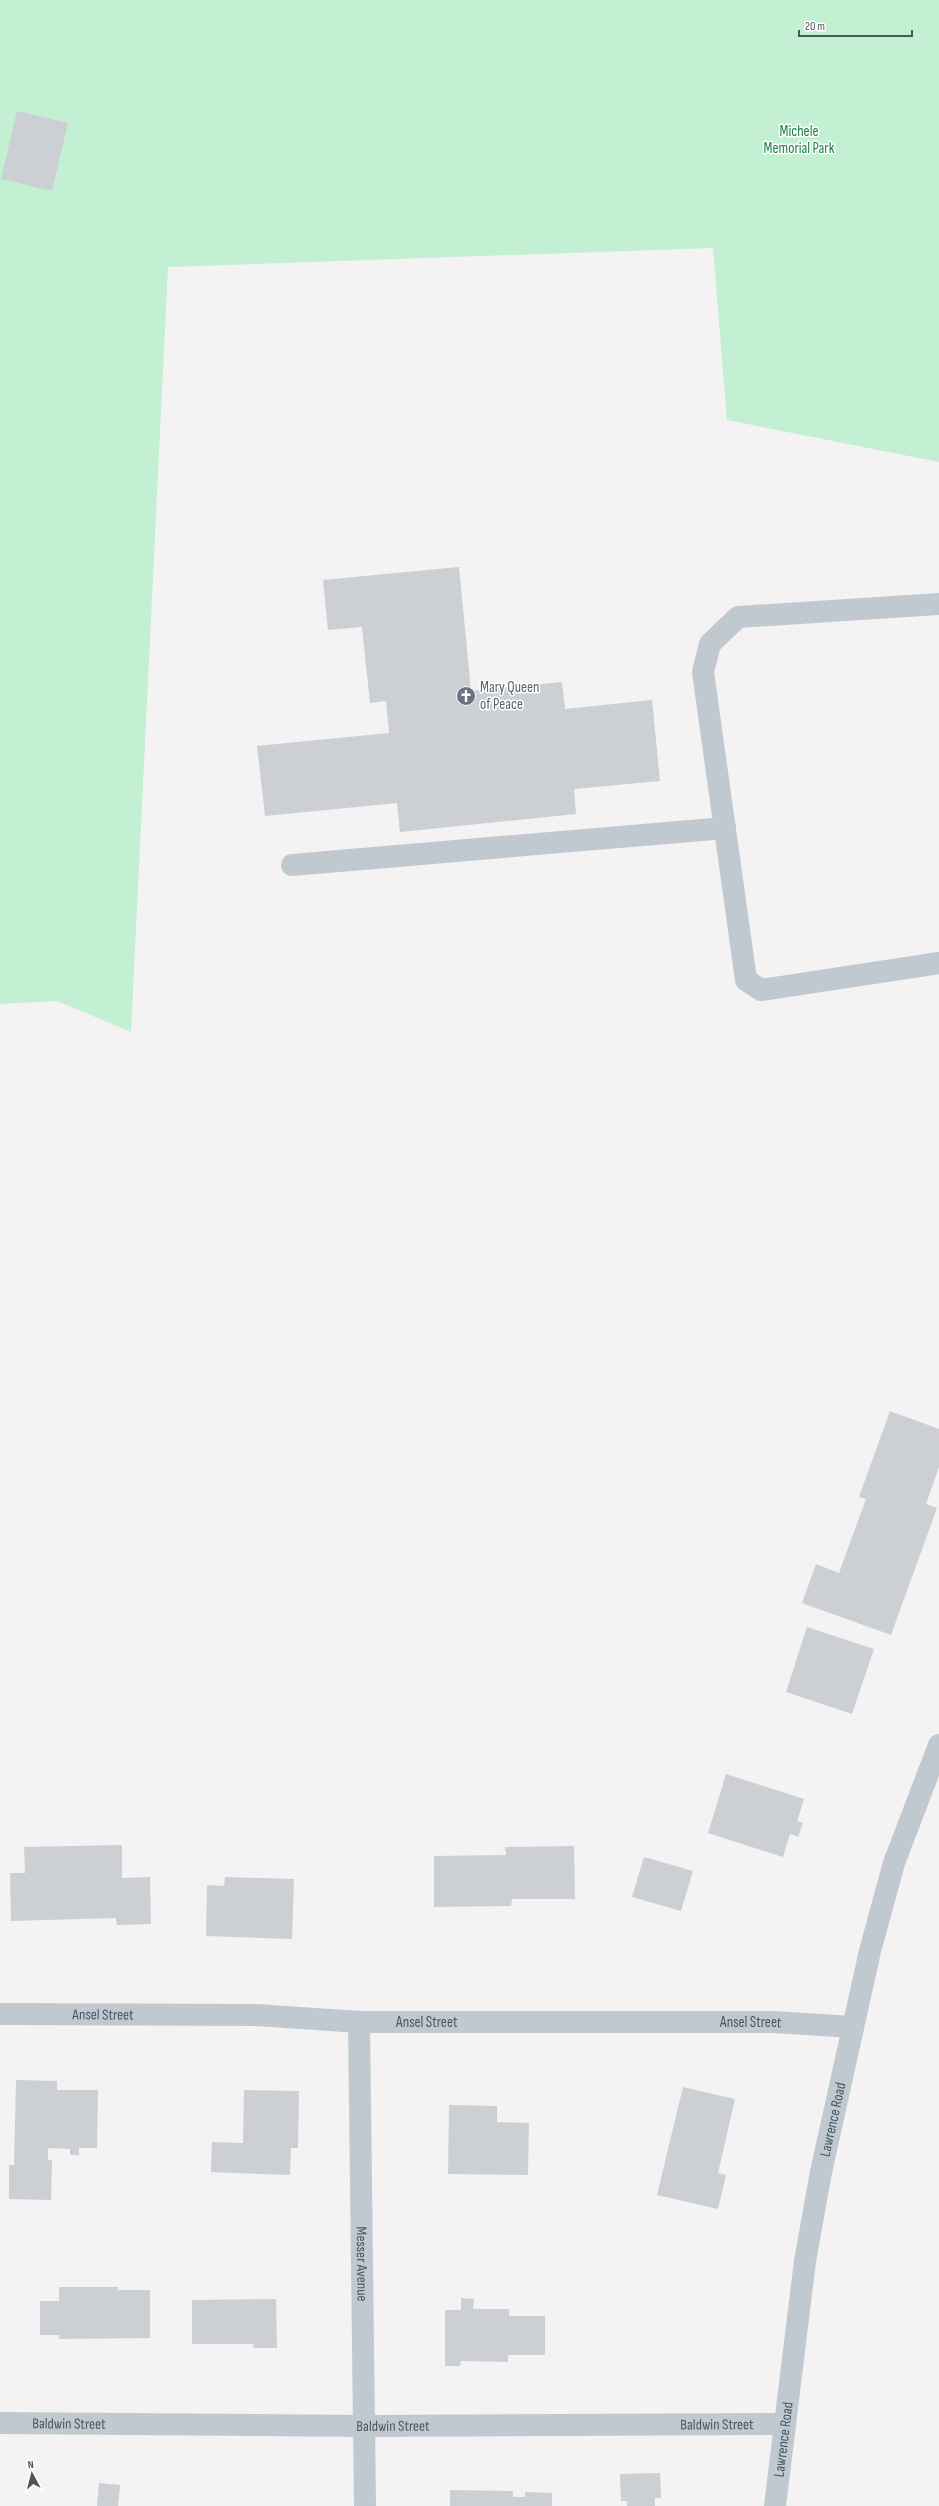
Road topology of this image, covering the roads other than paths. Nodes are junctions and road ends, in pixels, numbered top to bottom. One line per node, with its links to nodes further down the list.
1 (939, 604): 2 (street)
2 (725, 828): 3 (street); 4 (street)
3 (292, 865)
4 (939, 963)
5 (939, 1745): 8 (street, Lawrence Road)
6 (0, 2014): 7 (street, Ansel Street)
7 (359, 2022): 8 (street, Ansel Street); 11 (street, Messer Avenue)
8 (853, 2027): 10 (street, Lawrence Road)
9 (0, 2423): 11 (street, Baldwin Street)
10 (785, 2424): 11 (street, Baldwin Street); 13 (street, Lawrence Road)
11 (365, 2426): 12 (street, Messer Avenue)
12 (365, 2506)
13 (775, 2506)

